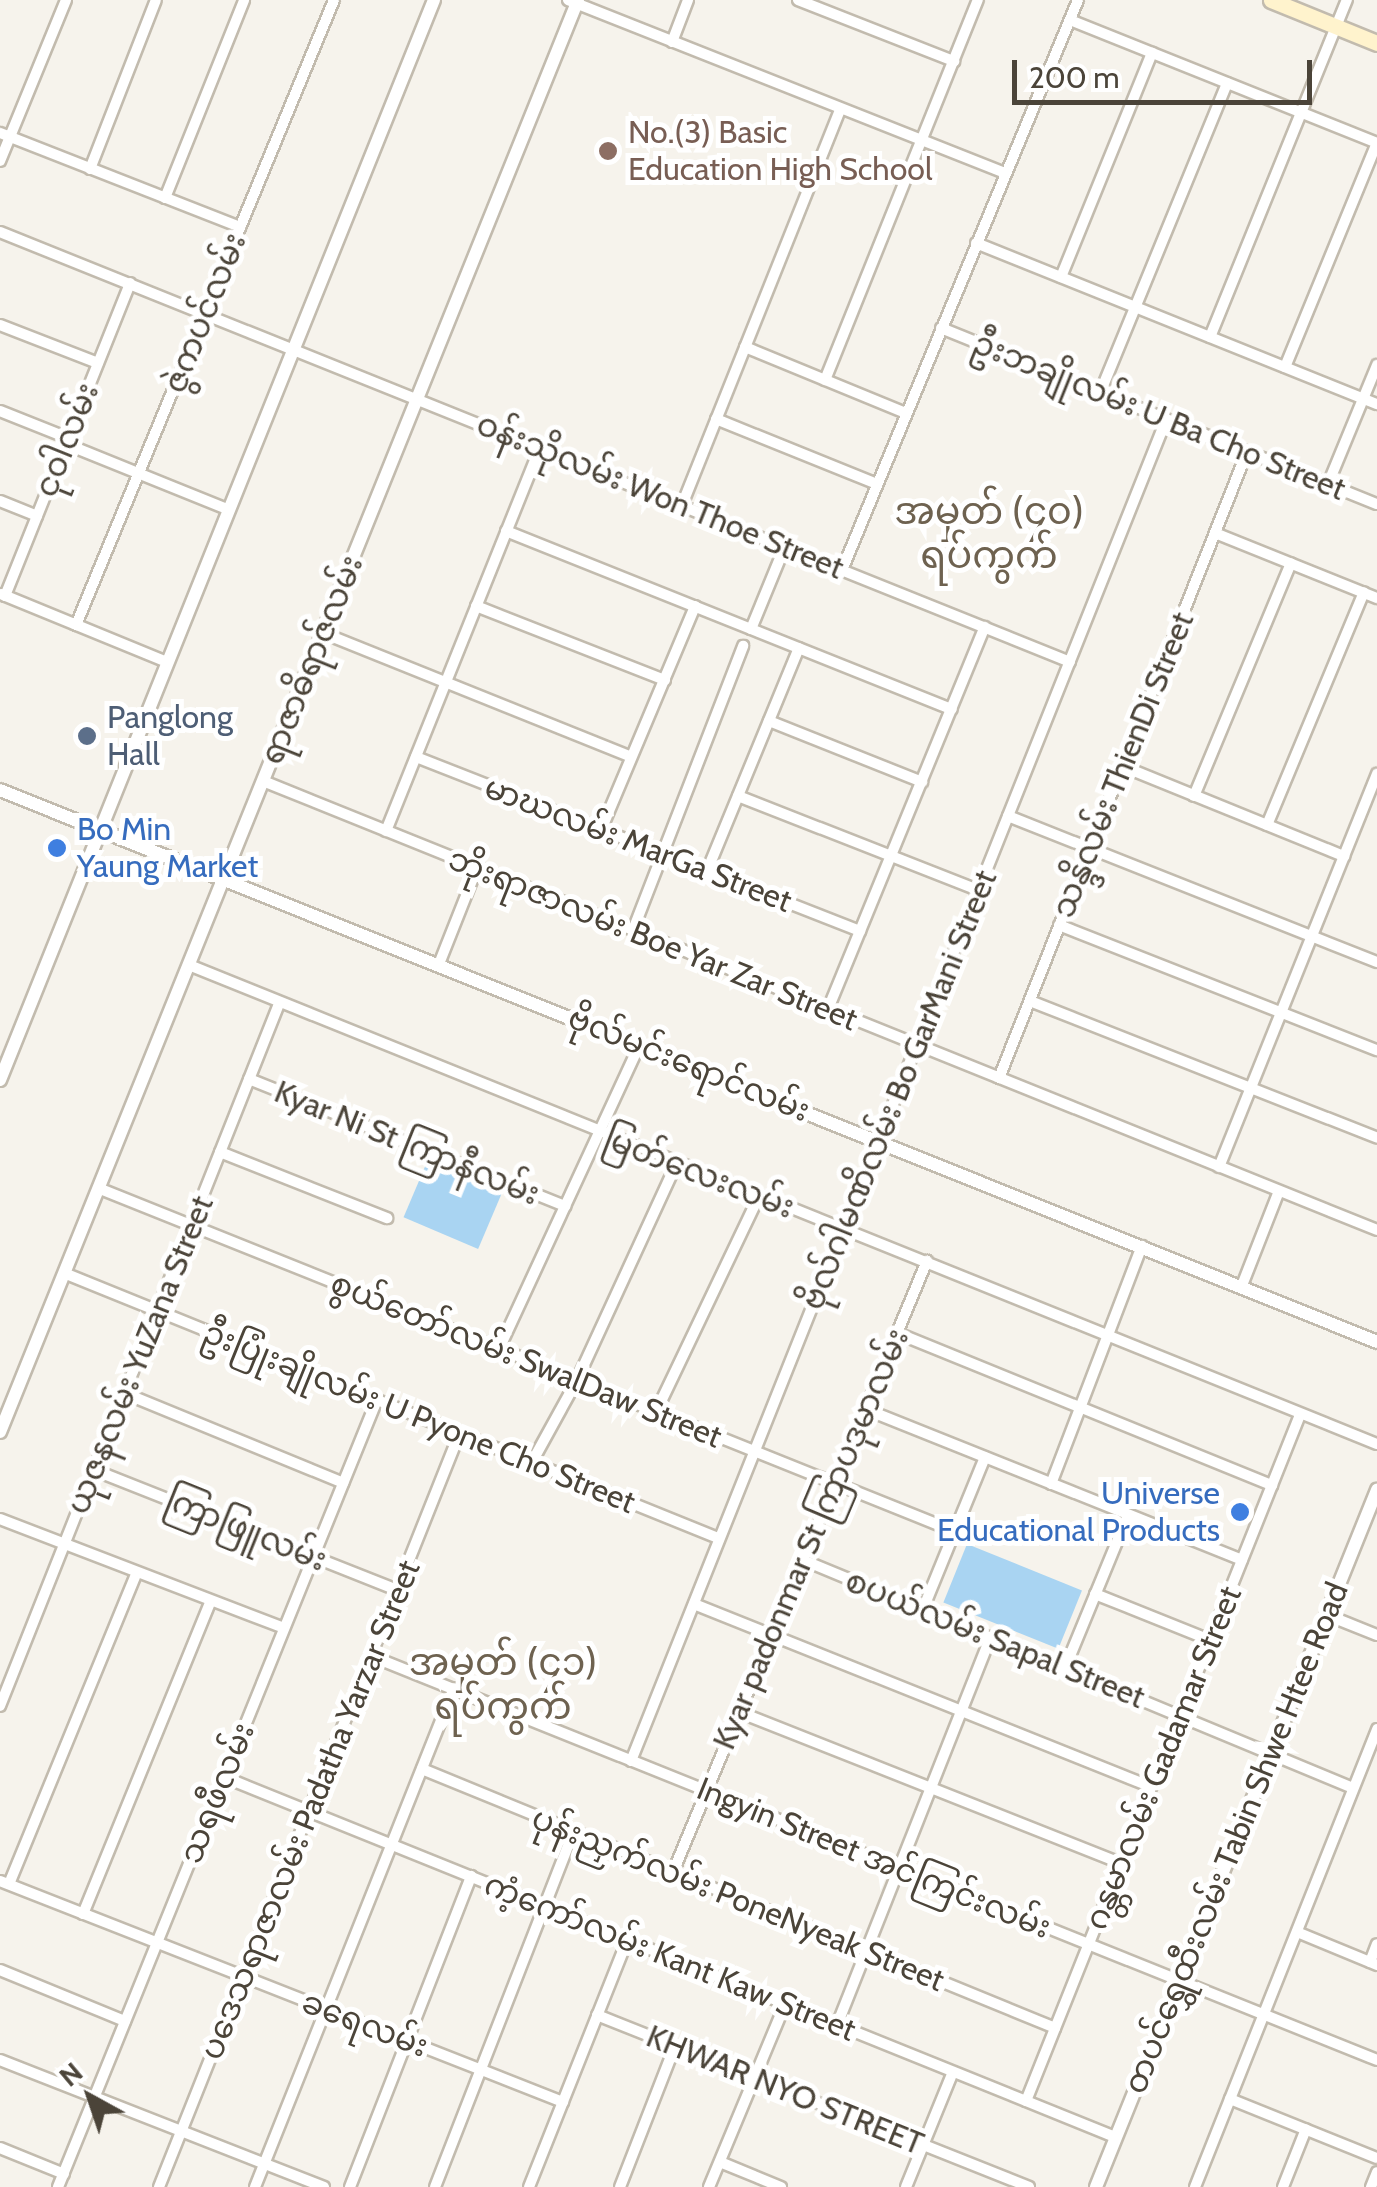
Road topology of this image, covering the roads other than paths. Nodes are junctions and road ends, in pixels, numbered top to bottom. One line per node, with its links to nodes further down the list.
1 (66, 0): 22 (street)
2 (156, 0): 26 (street)
3 (244, 0): 28 (street)
4 (334, 0): 29 (street, ဇွဲကပင်လမ်း)
5 (434, 0): 39 (street)
6 (688, 0): 15 (street)
7 (798, 0): 18 (street)
8 (978, 0): 18 (street)
9 (1078, 0): 13 (street)
10 (1271, 0): 14 (main road)
11 (1348, 0): 14 (street)
12 (574, 1): 15 (street); 46 (street, ရာဇာဓိရာဇ်လမ်း)
13 (1070, 20): 17 (street); 27 (street)
14 (1337, 27): 16 (main road); 21 (street)
15 (672, 42): 20 (street)
16 (1377, 43)
17 (1152, 53): 19 (street); 32 (street)
18 (954, 61): 23 (street)
19 (1227, 83): 21 (street); 34 (street)
20 (840, 110): 23 (street); 40 (street)
21 (1302, 113): 24 (street); 38 (street)
22 (5, 135): 25 (street); 26 (street)
23 (922, 140): 27 (street); 44 (street)
24 (1377, 143): 43 (street)
25 (0, 161)
26 (90, 169): 28 (street)
27 (1006, 173): 31 (street)
28 (165, 198): 29 (street)
29 (240, 227): 35 (street, ဇွဲကပင်လမ်း)
30 (0, 232): 33 (street, ဝန်းသိုလမ်း Won Thoe Street)
31 (976, 243): 32 (street); 37 (street)
32 (1061, 277): 34 (street)
33 (130, 283): 35 (street, ဝန်းသိုလမ်း Won Thoe Street); 41 (street, ငုဝါလမ်း)
34 (1135, 307): 38 (street); 45 (street)
35 (207, 314): 39 (street, ဝန်းသိုလမ်း Won Thoe Street); 56 (street, ဇွဲကပင်လမ်း)
36 (0, 325): 41 (street)
37 (941, 328): 45 (street, ဦးဘချိုလမ်း U Ba Cho Street); 50 (street)
38 (1210, 337): 43 (street)
39 (290, 347): 46 (street, ဝန်းသိုလမ်း Won Thoe Street); 62 (street)
40 (745, 347): 44 (street); 51 (street)
41 (98, 364): 53 (street, ငုဝါလမ်း)
42 (1377, 365): 47 (street)
43 (1285, 367): 47 (street)
44 (825, 380): 50 (street)
45 (1100, 392): 52 (street, ဦးဘချိုလမ်း U Ba Cho Street)
46 (418, 398): 54 (street, ဝန်းသိုလမ်း Won Thoe Street); 77 (street, ရာဇာဓိရာဇ်လမ်း)
47 (1364, 398): 48 (street); 58 (street)
48 (1377, 404)
49 (0, 412): 53 (street)
50 (906, 413): 57 (street)
51 (716, 420): 57 (street); 61 (street)
52 (1166, 420): 55 (street, ဦးဘချိုလမ်း U Ba Cho Street); 81 (street, ဗိုလ်ဂါမဏိလမ်း Bo GarMani Street)
53 (67, 441): 56 (street); 63 (street, ငုဝါလမ်း)
54 (540, 447): 61 (street, ဝန်းသိုလမ်း Won Thoe Street); 64 (street)
55 (1247, 452): 58 (street, ဦးဘချိုလမ်း U Ba Cho Street); 65 (street, သန္ဒိလမ်း ThienDi Street)
56 (139, 472): 62 (street); 74 (street, ဇွဲကပင်လမ်း)
57 (878, 484): 68 (street)
58 (1328, 484): 60 (street, ဦးဘချိုလမ်း U Ba Cho Street)
59 (0, 501): 63 (street)
60 (1377, 504)
61 (682, 505): 66 (street, ဝန်းသိုလမ်း Won Thoe Street)
62 (227, 509): 80 (street)
63 (37, 516): 70 (street, ငုဝါလမ်း)
64 (506, 531): 72 (street); 73 (street)
65 (1215, 533): 67 (street); 88 (street, သန္ဒိလမ်း ThienDi Street)
66 (785, 546): 68 (street, ဝန်းသိုလမ်း Won Thoe Street); 76 (street)
67 (1290, 563): 69 (street); 94 (street)
68 (842, 570): 75 (street, ဝန်းသိုလမ်း Won Thoe Street)
69 (1364, 592): 71 (street); 96 (street)
70 (2, 595): 74 (street)
71 (1377, 598)
72 (476, 606): 82 (street); 83 (street)
73 (695, 606): 76 (street); 82 (street)
74 (76, 625): 80 (street)
75 (985, 628): 81 (street, ဝန်းသိုလမ်း Won Thoe Street); 84 (street)
76 (751, 629): 79 (street)
77 (322, 633): 83 (street); 90 (street, ရာဇာဓိရာဇ်လမ်း)
78 (743, 646): 101 (street)
79 (799, 648): 84 (street); 85 (street)
80 (166, 662): 99 (street)
81 (1070, 662): 95 (street, ဗိုလ်ဂါမဏိလမ်း Bo GarMani Street)
82 (665, 680): 87 (street)
83 (446, 683): 86 (street); 87 (street)
84 (952, 709): 91 (street)
85 (769, 720): 91 (street); 93 (street)
86 (416, 757): 97 (street, မာဃလမ်း MarGa Street); 98 (street)
87 (631, 757): 97 (street)
88 (1122, 766): 94 (street); 100 (street, သန္ဒိလမ်း ThienDi Street)
89 (1377, 773): 103 (street)
90 (263, 781): 98 (street, ဘိုးရာဇာလမ်း Boe Yar Zar Street); 106 (street, ရာဇာဓိရာဇ်လမ်း)
91 (922, 782): 102 (street)
92 (0, 790): 99 (street, ဗိုလ်မင်းရောင်လမ်း)
93 (738, 796): 102 (street); 105 (street)
94 (1194, 796): 96 (street)
95 (1008, 816): 100 (street); 107 (street, ဗိုလ်ဂါမဏိလမ်း Bo GarMani Street)
96 (1268, 825): 103 (street)
97 (601, 830): 101 (street, မာဃလမ်း MarGa Street)
98 (386, 831): 104 (street, ဘိုးရာဇာလမ်း Boe Yar Zar Street)
99 (106, 833): 106 (street, ဗိုလ်မင်းရောင်လမ်း); 122 (street)
100 (1090, 848): 108 (street, သန္ဒိလမ်း ThienDi Street); 111 (street)
101 (662, 854): 105 (street, မာဃလမ်း MarGa Street); 109 (street)
102 (891, 856): 107 (street); 110 (street)
103 (1344, 856): 111 (street)
104 (477, 868): 109 (street, ဘိုးရာဇာလမ်း Boe Yar Zar Street); 113 (street)
105 (708, 871): 110 (street, မာဃလမ်း MarGa Street)
106 (212, 876): 113 (street, ဗိုလ်မင်းရောင်လမ်း); 114 (street, ရာဇာဓိရာဇ်လမ်း)
107 (978, 890): 120 (street, ဗိုလ်ဂါမဏိလမ်း Bo GarMani Street)
108 (1060, 926): 115 (street, သန္ဒိလမ်း ThienDi Street); 118 (street)
109 (632, 930): 117 (street, ဘိုးရာဇာလမ်း Boe Yar Zar Street)
110 (860, 931): 117 (street)
111 (1312, 936): 112 (street); 118 (street)
112 (1377, 962)
113 (439, 964): 119 (street, ဗိုလ်မင်းရောင်လမ်း)
114 (189, 965): 116 (street, မြတ်လေးလမ်း); 133 (street, ရာဇာဓိရာဇ်လမ်း)
115 (1030, 1001): 123 (street, သန္ဒိလမ်း ThienDi Street); 126 (street)
116 (279, 1004): 125 (street, ယုဇနလမ်း YuZana Street); 127 (street, မြတ်လေးလမ်း)
117 (828, 1009): 120 (street, ဘိုးရာဇာလမ်း Boe Yar Zar Street)
118 (1282, 1012): 121 (street); 126 (street)
119 (640, 1044): 127 (street); 129 (street, ဗိုလ်မင်းရောင်လမ်း)
120 (917, 1045): 123 (street, ဘိုးရာဇာလမ်း Boe Yar Zar Street); 129 (street, ဗိုလ်ဂါမဏိလမ်း Bo GarMani Street)
121 (1377, 1050)
122 (4, 1058): 124 (street)
123 (999, 1078): 132 (street, ဘိုးရာဇာလမ်း Boe Yar Zar Street)
124 (0, 1080)
125 (249, 1080): 130 (street, ယုဇနလမ်း YuZana Street); 136 (street, Kyar Ni St ကြာနီလမ်း)
126 (1251, 1088): 128 (street); 132 (street)
127 (598, 1133): 131 (street, မြတ်လေးလမ်း); 136 (street)
128 (1377, 1138)
129 (879, 1140): 139 (street, ဗိုလ်ဂါမဏိလမ်း Bo GarMani Street); 141 (street, ဗိုလ်မင်းရောင်လမ်း)
130 (220, 1152): 137 (street); 138 (street, ယုဇနလမ်း YuZana Street)
131 (676, 1165): 135 (street, မြတ်လေးလမ်း); 150 (street)
132 (1220, 1167): 134 (street, ဘိုးရာဇာလမ်း Boe Yar Zar Street)
133 (98, 1188): 138 (street, စွယ်တော်လမ်း SwalDaw Street); 143 (street, ရာဇာဓိရာဇ်လမ်း)
134 (1280, 1191): 140 (street, ဘိုးရာဇာလမ်း Boe Yar Zar Street); 144 (street)
135 (758, 1198): 139 (street, မြတ်လေးလမ်း); 155 (street)
136 (565, 1206): 149 (street)
137 (387, 1218)
138 (191, 1226): 145 (street, ယုဇနလမ်း YuZana Street); 149 (street, စွယ်တော်လမ်း SwalDaw Street)
139 (844, 1228): 142 (street, မြတ်လေးလမ်း); 160 (street, ဗိုလ်ဂါမဏိလမ်း Bo GarMani Street)
140 (1376, 1228)
141 (1142, 1246): 144 (street, ဗိုလ်မင်းရောင်လမ်း); 147 (street)
142 (927, 1261): 146 (street, Kyar padonmar St ကြာပဒုမာလမ်း); 147 (street, မြတ်လေးလမ်း)
143 (64, 1273): 145 (street, ဦးပြုံးချိုလမ်း U Pyone Cho Street); 157 (street, ရာဇာဓိရာဇ်လမ်း)
144 (1241, 1288): 148 (street, ဗိုလ်မင်းရောင်လမ်း)
145 (157, 1311): 151 (street, ယုဇနလမ်း YuZana Street); 152 (street, ဦးပြုံးချိုလမ်း U Pyone Cho Street)
146 (897, 1333): 153 (street); 154 (street, Kyar padonmar St ကြာပဒုမာလမ်း)
147 (1108, 1336): 153 (street); 156 (street, မြတ်လေးလမ်း)
148 (1377, 1342)
149 (499, 1349): 150 (street, စွယ်တော်လမ်း SwalDaw Street)
150 (577, 1380): 155 (street, စွယ်တော်လမ်း SwalDaw Street); 162 (street)
151 (124, 1394): 163 (street, ယုဇနလမ်း YuZana Street); 164 (street)
152 (376, 1400): 158 (street, ဦးပြုံးချိုလမ်း U Pyone Cho Street); 164 (street, သရဖီလမ်း)
153 (1080, 1408): 166 (street); 167 (street)
154 (866, 1409): 161 (street); 165 (street, Kyar padonmar St ကြာပဒုမာလမ်း)
155 (656, 1412): 160 (street, စွယ်တော်လမ်း SwalDaw Street)
156 (1300, 1415): 159 (street, မြတ်လေးလမ်း); 167 (street, ဂန္တမာလမ်း Gadamar Street)
157 (0, 1432)
158 (460, 1432): 162 (street, ဦးပြုံးချိုလမ်း U Pyone Cho Street); 178 (street, ပဒေသရာဇာလမ်း Padatha Yarzar Street)
159 (1377, 1444)
160 (755, 1452): 165 (street, စွယ်တော်လမ်း SwalDaw Street); 172 (street, ဗိုလ်ဂါမဏိလမ်း Bo GarMani Street)
161 (985, 1457): 166 (street); 171 (street)
162 (532, 1462): 172 (street, ဦးပြုံးချိုလမ်း U Pyone Cho Street)
163 (94, 1470): 173 (street, ယုဇနလမ်း YuZana Street); 174 (street, ကြာဖြူလမ်း)
164 (343, 1484): 174 (street, သရဖီလမ်း)
165 (834, 1484): 171 (street, စွယ်တော်လမ်း SwalDaw Street); 175 (street, Kyar padonmar St ကြာပဒုမာလမ်း)
166 (1051, 1484): 169 (street)
167 (1272, 1485): 176 (street, ဂန္တမာလမ်း Gadamar Street)
168 (1377, 1490): 183 (street, တပင်ရွှေထီးလမ်း Tabin Shwe Htee Road)
169 (1128, 1514): 176 (street); 179 (street)
170 (0, 1519): 173 (street)
171 (954, 1531): 182 (street)
172 (718, 1538): 181 (street, ဗိုလ်ဂါမဏိလမ်း Bo GarMani Street)
173 (64, 1544): 177 (street); 192 (street, ယုဇနလမ်း YuZana Street)
174 (313, 1556): 178 (street, ကြာဖြူလမ်း); 184 (street, သရဖီလမ်း)
175 (803, 1560): 182 (street, စပယ်လမ်း Sapal Street); 185 (street, Kyar padonmar St ကြာပဒုမာလမ်း)
176 (1242, 1560): 188 (street, ဂန္တမာလမ်း Gadamar Street)
177 (136, 1574): 180 (street); 212 (street)
178 (397, 1590): 189 (street, ပဒေသရာဇာလမ်း Padatha Yarzar Street)
179 (1095, 1594): 188 (street); 190 (street)
180 (210, 1603): 184 (street); 214 (street)
181 (694, 1604): 185 (street); 198 (street, ဗိုလ်ဂါမဏိလမ်း Bo GarMani Street)
182 (923, 1609): 187 (street, စပယ်လမ်း Sapal Street)
183 (1327, 1615): 186 (street); 197 (street, တပင်ရွှေထီးလမ်း Tabin Shwe Htee Road)
184 (284, 1628): 200 (street, သရဖီလမ်း)
185 (772, 1635): 193 (street); 194 (street, Kyar padonmar St ကြာပဒုမာလမ်း)
186 (1377, 1635)
187 (990, 1637): 190 (street, စပယ်လမ်း Sapal Street); 193 (street)
188 (1210, 1640): 195 (street, ဂန္တမာလမ်း Gadamar Street)
189 (371, 1656): 191 (street, Ingyin Street အင်ကြင်းလမ်း); 205 (street, ပဒေသရာဇာလမ်း Padatha Yarzar Street)
190 (1065, 1668): 195 (street, စပယ်လမ်း Sapal Street)
191 (454, 1688): 198 (street, Ingyin Street အင်ကြင်းလမ်း); 199 (street)
192 (1, 1700)
193 (961, 1711): 201 (street); 202 (street)
194 (740, 1712): 202 (street); 204 (street, Kyar padonmar St ကြာပဒုမာလမ်း)
195 (1180, 1716): 197 (street, စပယ်လမ်း Sapal Street); 201 (street, ဂန္တမာလမ်း Gadamar Street)
196 (1377, 1729): 203 (street)
197 (1271, 1753): 203 (street, စပယ်လမ်း Sapal Street); 224 (street, တပင်ရွှေထီးလမ်း Tabin Shwe Htee Road)
198 (631, 1761): 204 (street, Ingyin Street အင်ကြင်းလမ်း)
199 (422, 1769): 206 (street, ပုန်းညှက်လမ်း PoneNyeak Street); 207 (street)
200 (224, 1776): 205 (street, ကံ့ကော်လမ်း Kant Kaw Street); 217 (street, သရဖီလမ်း)
201 (1152, 1787): 208 (street, ဂန္တမာလမ်း Gadamar Street)
202 (931, 1788): 208 (street); 209 (street)
203 (1353, 1788): 215 (street)
204 (706, 1791): 209 (street, Ingyin Street အင်ကြင်းလမ်း); 210 (street, Kyar padonmar St ကြာပဒုမာလမ်း)
205 (309, 1811): 207 (street, ကံ့ကော်လမ်း Kant Kaw Street); 223 (street, ပဒေသရာဇာလမ်း Padatha Yarzar Street)
206 (574, 1831): 210 (street, ပုန်းညှက်လမ်း PoneNyeak Street); 213 (street)
207 (393, 1842): 211 (street, ကံ့ကော်လမ်း Kant Kaw Street); 226 (street)
208 (1121, 1863): 218 (street, ဂန္တမာလမ်း Gadamar Street)
209 (899, 1868): 218 (street, Ingyin Street အင်ကြင်းလမ်း); 220 (street)
210 (673, 1872): 220 (street, ပုန်းညှက်လမ်း PoneNyeak Street)
211 (471, 1876): 213 (street, ကံ့ကော်လမ်း Kant Kaw Street); 232 (street)
212 (4, 1883): 214 (street, ခရေလမ်း)
213 (545, 1906): 216 (street, ကံ့ကော်လမ်း Kant Kaw Street); 236 (street)
214 (83, 1914): 217 (street, ခရေလမ်း)
215 (1296, 1932): 221 (street); 228 (street)
216 (627, 1940): 225 (street, ကံ့ကော်လမ်း Kant Kaw Street); 227 (street)
217 (157, 1943): 223 (street, ခရေလမ်း); 229 (street, သရဖီလမ်း)
218 (1088, 1944): 224 (street, Ingyin Street အင်ကြင်းလမ်း); 231 (street, ဂန္တမာလမ်း Gadamar Street)
219 (1377, 1944): 221 (street)
220 (866, 1952): 230 (street); 231 (street, ပုန်းညှက်လမ်း PoneNyeak Street)
221 (1373, 1963)
222 (0, 1970): 229 (street)
223 (243, 1976): 226 (street, ခရေလမ်း); 244 (street, ပဒေသရာဇာလမ်း Padatha Yarzar Street)
224 (1180, 1981): 228 (street, Ingyin Street အင်ကြင်းလမ်း); 245 (street, တပင်ရွှေထီးလမ်း Tabin Shwe Htee Road)
225 (786, 2004): 230 (street, ကံ့ကော်လမ်း Kant Kaw Street); 238 (street)
226 (326, 2009): 232 (street, ခရေလမ်း); 250 (street)
227 (597, 2015): 233 (street, KHWAR NYO STREET); 242 (street)
228 (1264, 2015): 235 (street, Ingyin Street အင်ကြင်းလမ်း); 240 (street)
229 (126, 2021): 239 (street, သရဖီလမ်း)
230 (837, 2025): 237 (street, ကံ့ကော်လမ်း Kant Kaw Street)
231 (1055, 2028): 241 (street, ဂန္တမာလမ်း Gadamar Street)
232 (407, 2041): 236 (street, ခရေလမ်း); 258 (street)
233 (675, 2046): 238 (street, KHWAR NYO STREET); 261 (street)
234 (0, 2060): 239 (street)
235 (1377, 2060)
236 (480, 2070): 242 (street, ခရေလမ်း); 259 (street)
237 (953, 2072): 241 (street, ကံ့ကော်လမ်း Kant Kaw Street); 246 (street)
238 (755, 2078): 246 (street, KHWAR NYO STREET); 249 (street)
239 (95, 2096): 244 (street); 252 (street, သရဖီလမ်း)
240 (1230, 2099): 243 (street); 268 (street)
241 (1026, 2101): 245 (street, ကံ့ကော်လမ်း Kant Kaw Street)
242 (563, 2102): 260 (street)
243 (1306, 2129): 248 (street); 269 (street)
244 (182, 2130): 250 (street); 255 (street, ပဒေသရာဇာလမ်း Padatha Yarzar Street)
245 (1115, 2138): 267 (street, တပင်ရွှေထီးလမ်း Tabin Shwe Htee Road)
246 (924, 2145): 253 (street, KHWAR NYO STREET); 264 (street)
247 (0, 2148): 252 (street)
248 (1377, 2158)
249 (720, 2162): 262 (street); 263 (street)
250 (264, 2164): 256 (street); 257 (street)
251 (1377, 2172): 270 (street)
252 (64, 2174): 254 (street, သရဖီလမ်း)
253 (995, 2174): 265 (street); 266 (street, KHWAR NYO STREET)
254 (58, 2187)
255 (159, 2187)
256 (256, 2187)
257 (324, 2187)
258 (350, 2187)
259 (435, 2187)
260 (530, 2187)
261 (620, 2187)
262 (709, 2187)
263 (780, 2187)
264 (906, 2187)
265 (990, 2187)
266 (1029, 2187)
267 (1096, 2187)
268 (1194, 2187)
269 (1283, 2187)
270 (1371, 2187)

